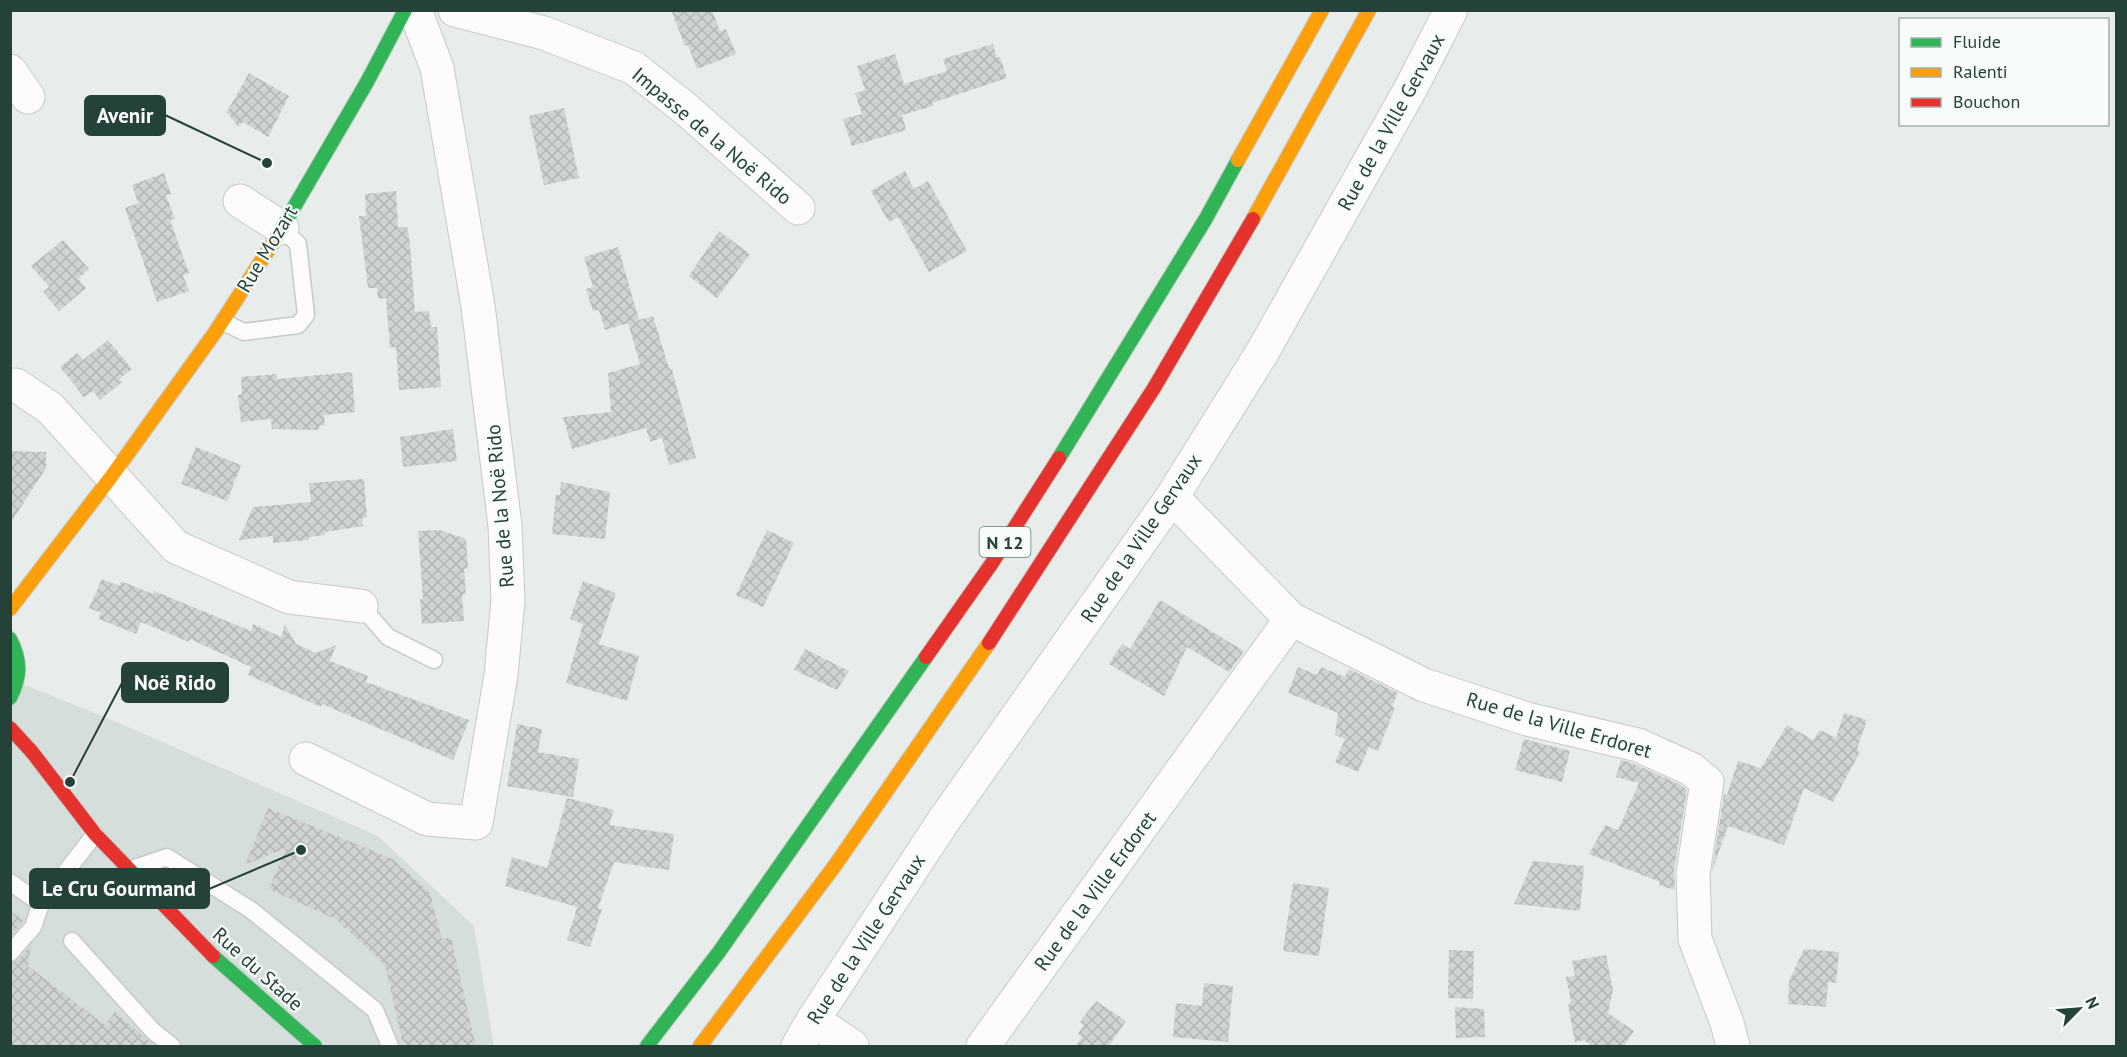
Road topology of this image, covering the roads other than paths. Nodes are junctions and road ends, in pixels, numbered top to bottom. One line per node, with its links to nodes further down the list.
1 (405, 10): 9 (main road, Rue Mozart)
2 (415, 10): 21 (street, Rue de la Noë Rido)
3 (455, 10): 8 (street, Impasse de la Noë Rido)
4 (1322, 10): 32 (main road, N 12)
5 (1369, 10): 33 (main road, N 12)
6 (1451, 10): 13 (street, Rue de la Ville Gervaux)
7 (240, 201): 9 (street)
8 (798, 208)
9 (282, 228): 10 (main road, Rue Mozart); 10 (lane)
10 (223, 322): 12 (main road, Rue Mozart)
11 (10, 386): 12 (street)
12 (111, 477): 14 (street); 15 (main road, Rue Mozart)
13 (1172, 496): 16 (street, Rue de la Ville Erdoret); 28 (street, Rue de la Ville Gervaux)
14 (361, 606): 18 (lane)
15 (10, 609)
16 (1291, 619): 35 (street, Rue de la Ville Erdoret); 36 (street, Rue de la Ville Erdoret)
17 (10, 639): 19 (main road)
18 (434, 660)
19 (10, 698)
20 (10, 728): 22 (main road, Rue du Stade)
21 (306, 759)
22 (94, 834): 23 (main road, Rue du Stade); 25 (lane)
23 (129, 870): 30 (main road, Rue du Stade); 31 (lane)
24 (10, 882): 25 (lane)
25 (40, 904): 27 (lane)
26 (72, 941): 29 (lane)
27 (10, 953)
28 (806, 1033): 34 (street)
29 (172, 1047)
30 (315, 1047)
31 (390, 1047)
32 (647, 1047)
33 (700, 1047)
34 (852, 1047)
35 (983, 1047)
36 (1733, 1047)

